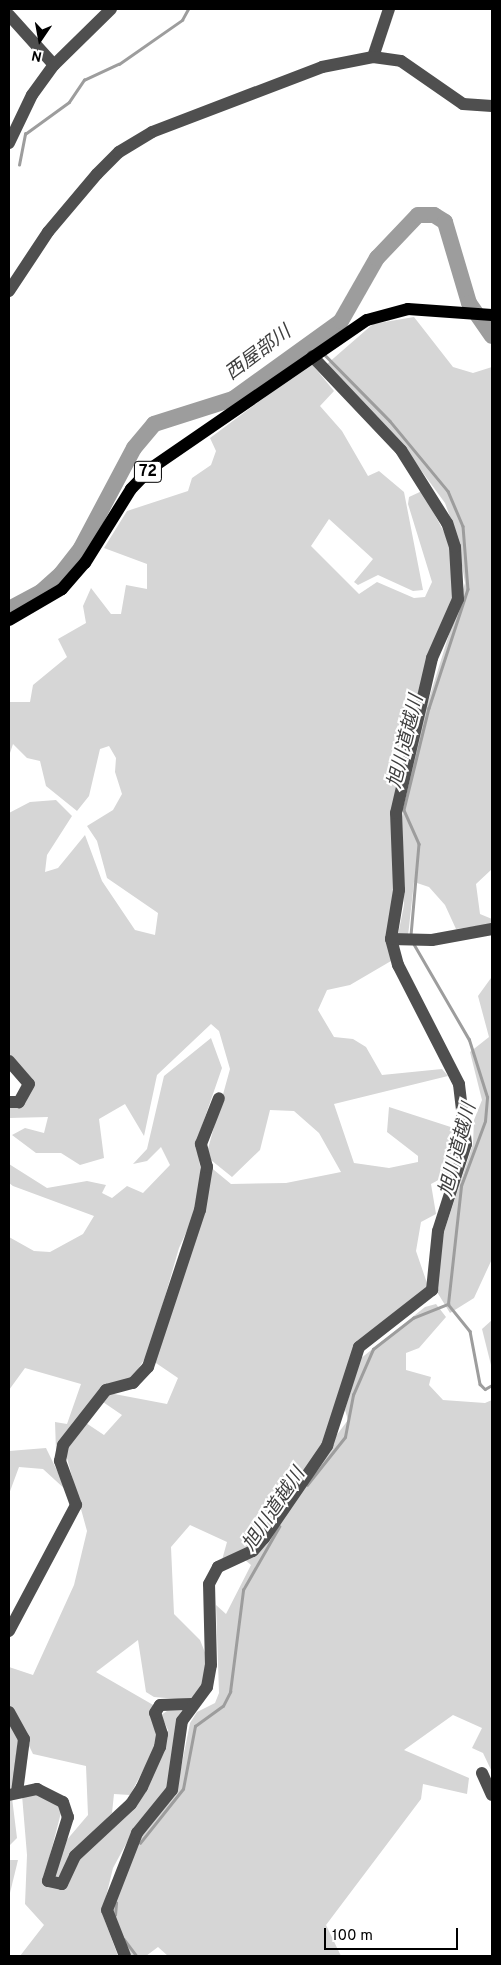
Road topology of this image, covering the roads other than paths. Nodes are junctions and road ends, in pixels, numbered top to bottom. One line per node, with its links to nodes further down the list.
1 (111, 9): 5 (street)
2 (389, 9): 4 (street)
3 (9, 15): 5 (street)
4 (374, 57): 6 (street); 8 (street)
5 (54, 65): 7 (street)
6 (492, 106)
7 (9, 143)
8 (9, 291)
9 (492, 315): 10 (main road, 72)
10 (320, 352): 11 (main road, 72); 13 (street)
11 (9, 620)
12 (492, 929): 13 (street)
13 (391, 939): 18 (street)
14 (9, 1061): 16 (street)
15 (218, 1098): 17 (street)
16 (9, 1102)
17 (9, 1631)
18 (192, 1704): 21 (street); 23 (street)
19 (9, 1712): 21 (street)
20 (482, 1774): 22 (street)
21 (13, 1793)
22 (492, 1795)
23 (125, 1956)

